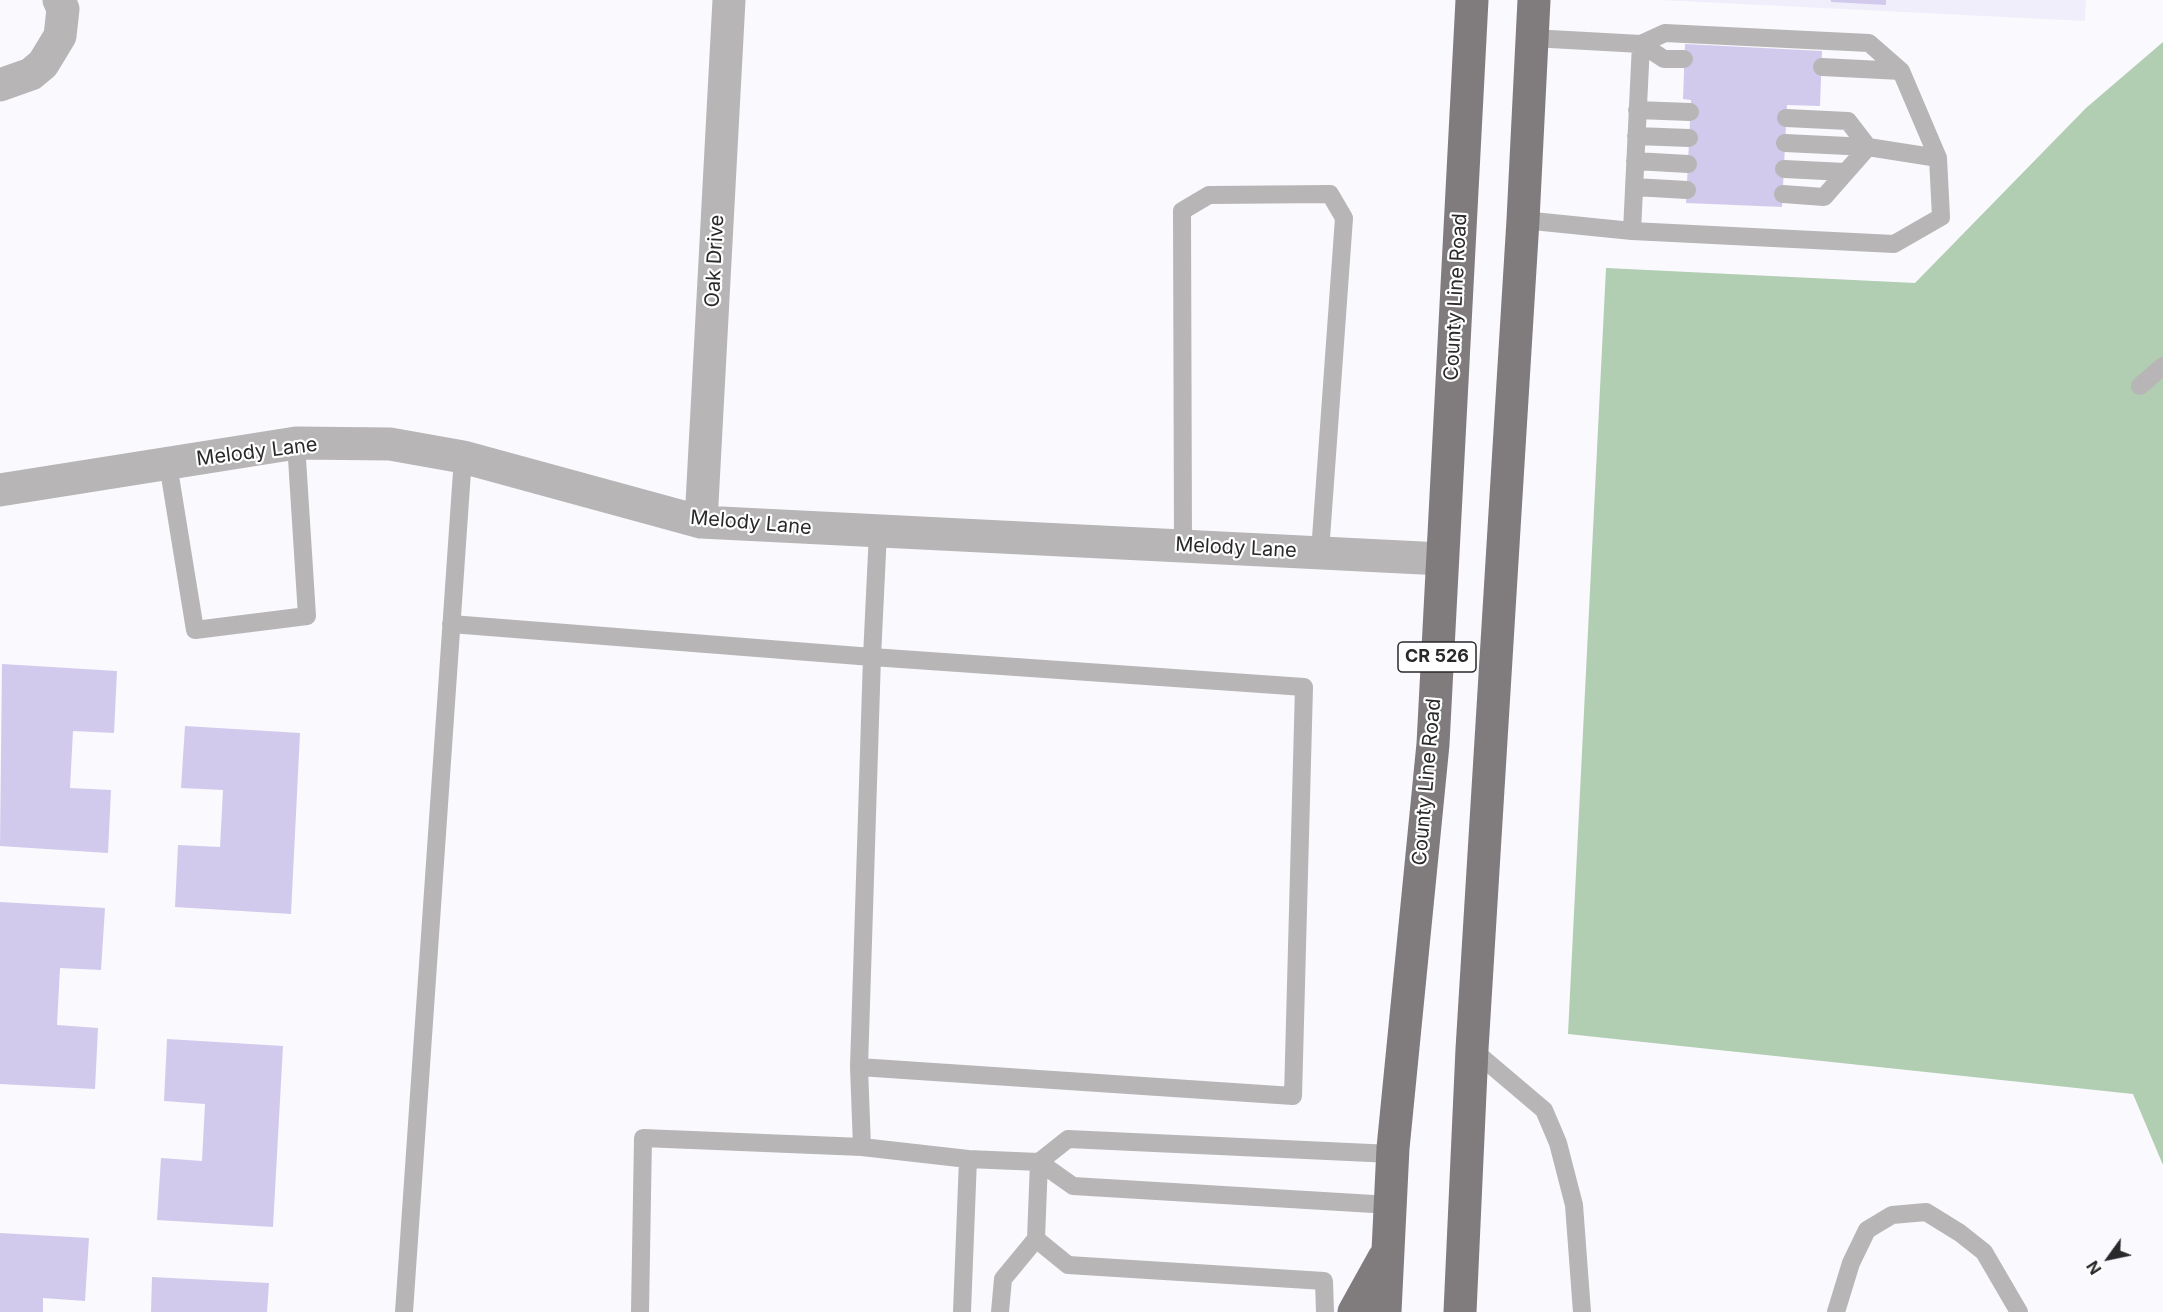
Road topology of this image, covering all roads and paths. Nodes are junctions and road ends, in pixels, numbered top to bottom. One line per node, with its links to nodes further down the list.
1 (59, 0): 10 (street)
2 (729, 0): 34 (street, Oak Drive)
3 (1472, 0): 38 (main road, County Line Road / CR 526)
4 (1534, 0): 5 (main road, CR 526)
5 (1532, 38): 6 (lane); 26 (main road, CR 526)
6 (1641, 44): 7 (lane); 9 (lane); 11 (lane)
7 (1684, 60)
8 (1822, 66): 9 (lane)
9 (1901, 71): 18 (lane)
10 (0, 85)
11 (1638, 110): 12 (lane); 14 (lane)
12 (1690, 112)
13 (1786, 118): 17 (lane)
14 (1636, 135): 15 (lane); 19 (lane)
15 (1689, 138)
16 (1785, 143): 17 (lane)
17 (1868, 147): 18 (lane); 22 (lane)
18 (1938, 158): 27 (lane)
19 (1635, 161): 20 (lane); 23 (lane)
20 (1688, 164)
21 (1784, 169): 22 (lane)
22 (1845, 172): 25 (lane)
23 (1634, 187): 24 (lane); 27 (lane)
24 (1687, 190)
25 (1783, 194)
26 (1522, 220): 27 (lane); 41 (main road, CR 526)
27 (1632, 231)
28 (2163, 366): 29 (lane)
29 (2140, 386)
30 (296, 443): 31 (street, Melody Lane); 32 (street, Melody Lane); 32 (lane)
31 (463, 458): 34 (street, Melody Lane); 39 (lane)
32 (168, 464): 33 (street, Melody Lane)
33 (0, 490)
34 (701, 522): 35 (street, Melody Lane)
35 (878, 532): 36 (street, Melody Lane); 40 (lane)
36 (1183, 546): 37 (street, Melody Lane); 37 (lane)
37 (1320, 552): 38 (street, Melody Lane)
38 (1442, 559): 44 (main road, County Line Road / CR 526)
39 (451, 624): 40 (lane); 50 (lane)
40 (872, 657): 42 (lane); 42 (lane)
41 (1472, 1049): 57 (main road, CR 526); 58 (lane)
42 (859, 1068): 43 (lane)
43 (862, 1147): 45 (lane); 51 (lane)
44 (1392, 1154): 46 (lane); 47 (main road, County Line Road / CR 526)
45 (968, 1159): 46 (lane); 52 (lane)
46 (1039, 1162): 47 (lane); 48 (lane)
47 (1390, 1205): 49 (main road, County Line Road / CR 526)
48 (1036, 1239): 53 (lane); 54 (lane)
49 (1388, 1251): 55 (main road); 56 (main road, County Line Road / CR 526)
50 (404, 1312)
51 (640, 1312)
52 (962, 1312)
53 (1000, 1312)
54 (1325, 1312)
55 (1354, 1312)
56 (1385, 1312)
57 (1460, 1312)
58 (1582, 1312)
59 (1836, 1312): 60 (lane)
60 (2019, 1312)

